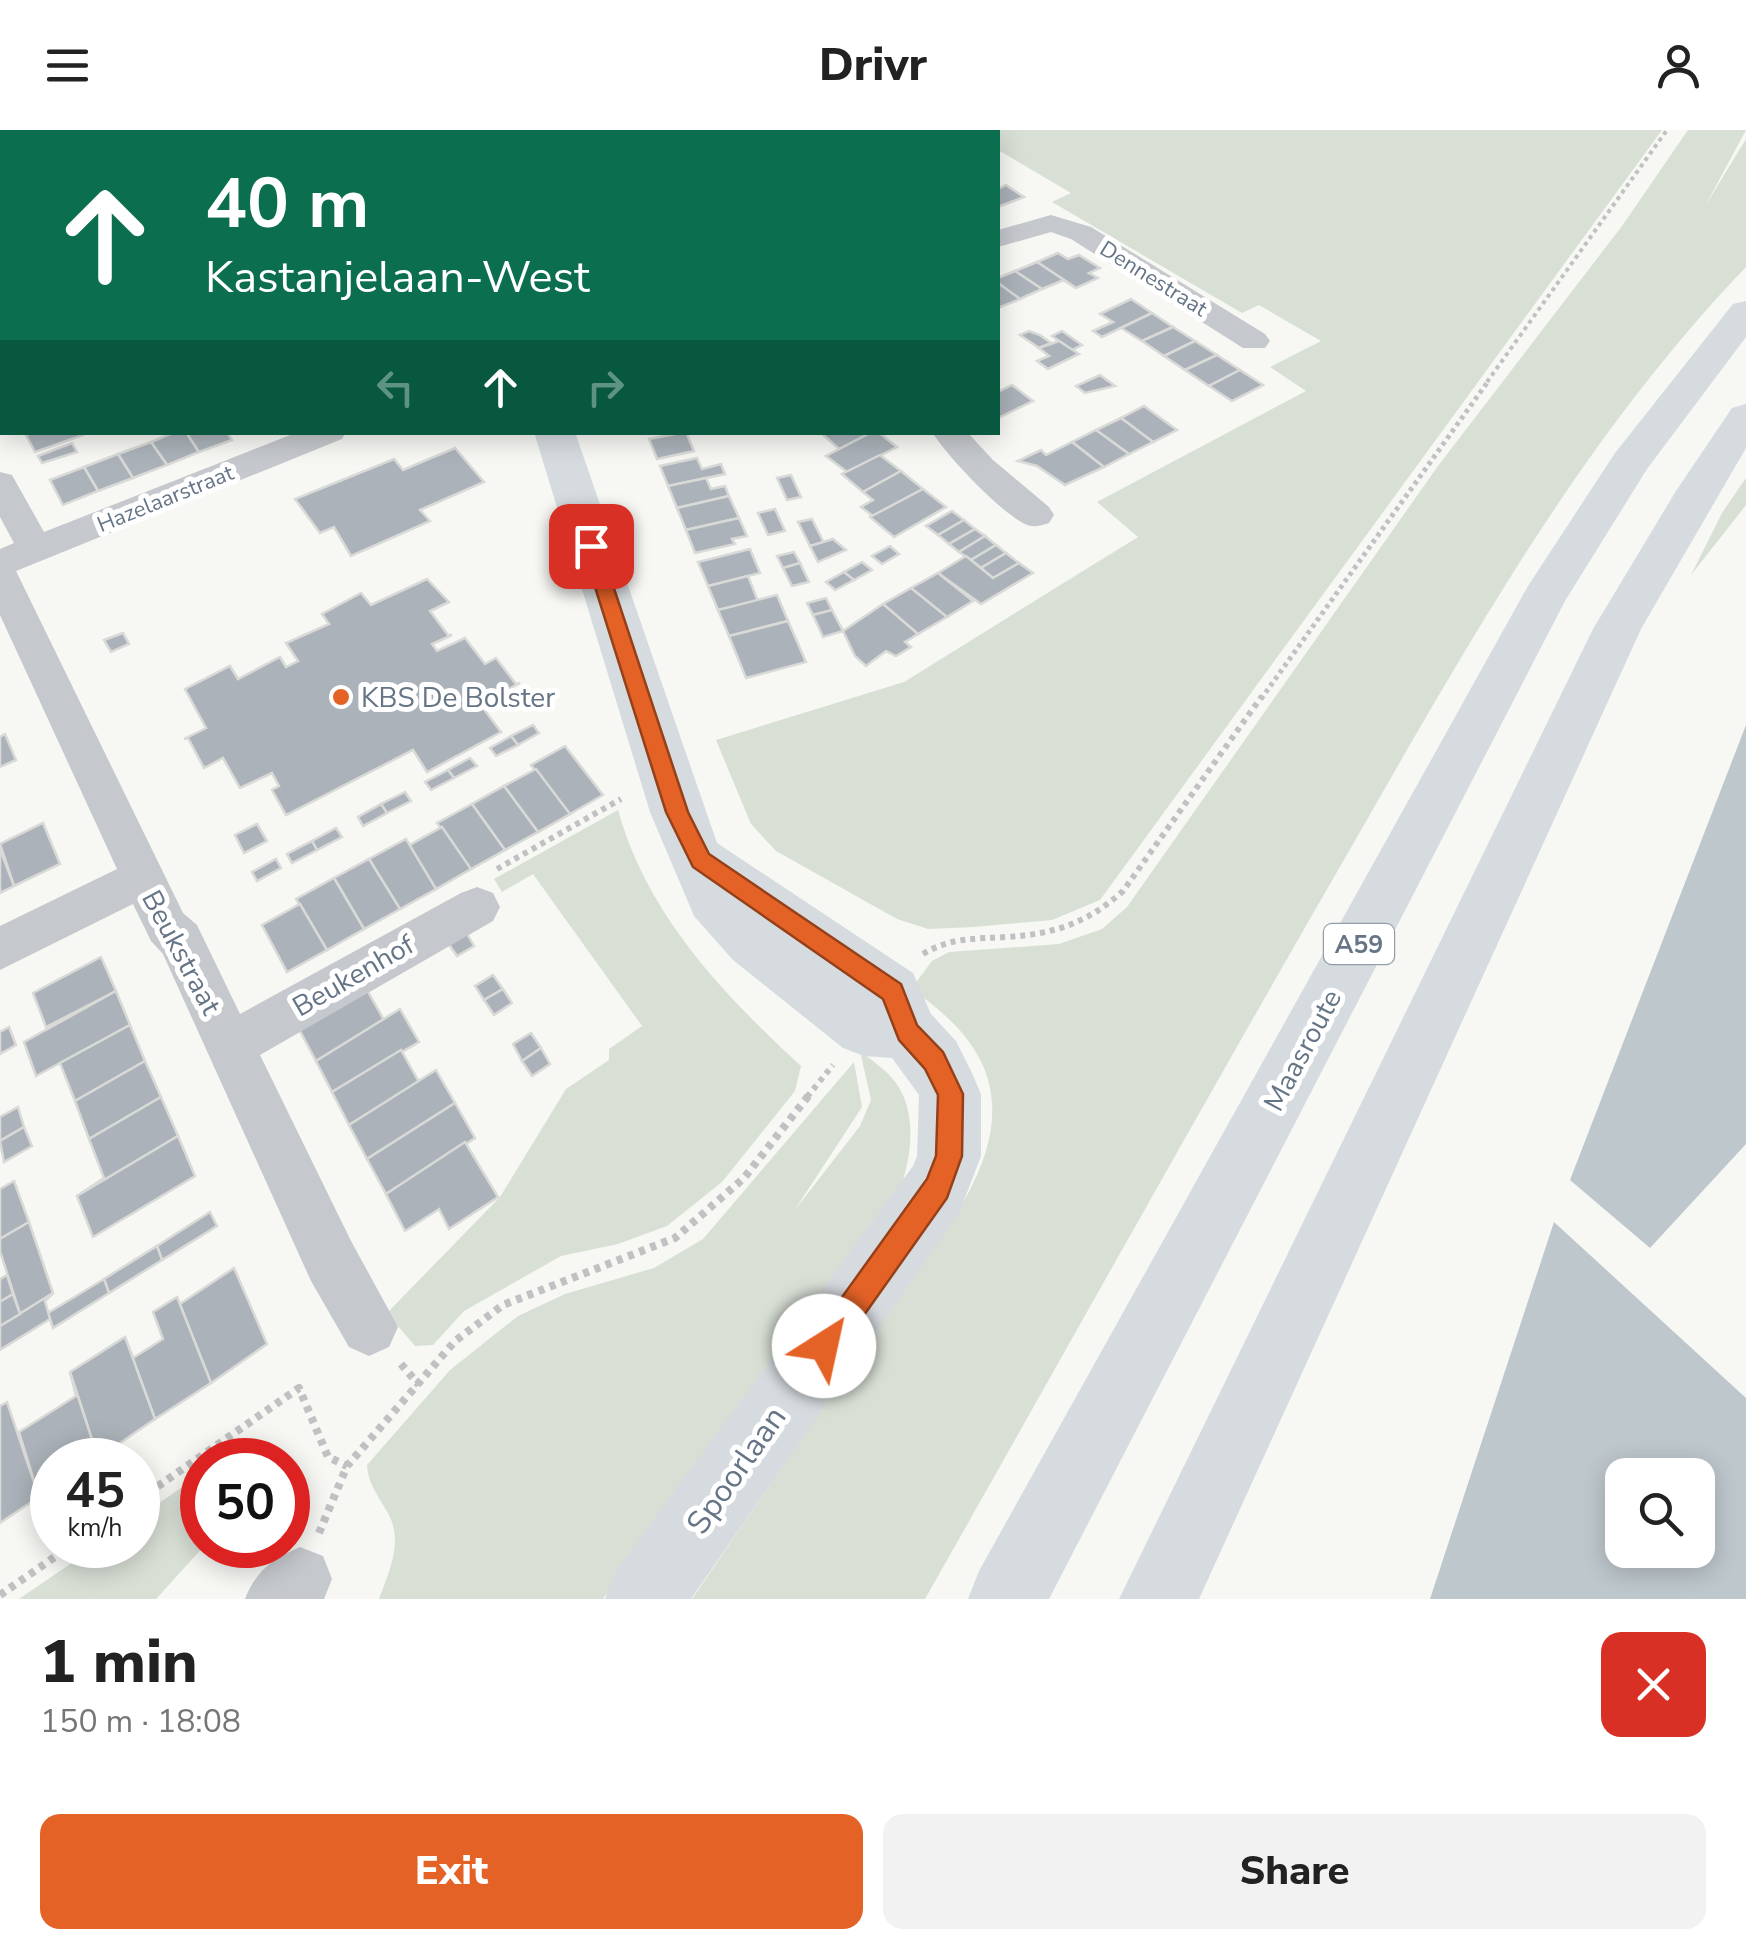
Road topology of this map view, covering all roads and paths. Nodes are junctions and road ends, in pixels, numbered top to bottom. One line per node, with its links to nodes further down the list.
1 (1667, 130): 17 (path)
2 (1000, 238): 4 (street, Dennestraat)
3 (1746, 312): 26 (main road, Maasroute / A59)
4 (1254, 341)
5 (1746, 417): 27 (main road)
6 (323, 435): 11 (street, Hazelaarstraat)
7 (555, 435): 17 (main road, Spoorlaan)
8 (951, 435): 10 (street)
9 (0, 483): 11 (street, Beukstraat)
10 (1036, 515)
11 (18, 562): 12 (street, Hazelaarstraat); 14 (street, Beukstraat)
12 (0, 563)
13 (627, 798): 15 (path)
14 (143, 877): 16 (street); 18 (street, Beukstraat)
15 (477, 907): 18 (street, Beukenhof)
16 (0, 950)
17 (888, 1017): 20 (path); 25 (main road, Spoorlaan)
18 (230, 1046): 19 (street, Beukstraat)
19 (369, 1327)
20 (347, 1466): 21 (path); 23 (path)
21 (160, 1485)
22 (39, 1568): 24 (path)
23 (288, 1589)
24 (0, 1595)
25 (644, 1599)
26 (1007, 1599)
27 (1158, 1599)

